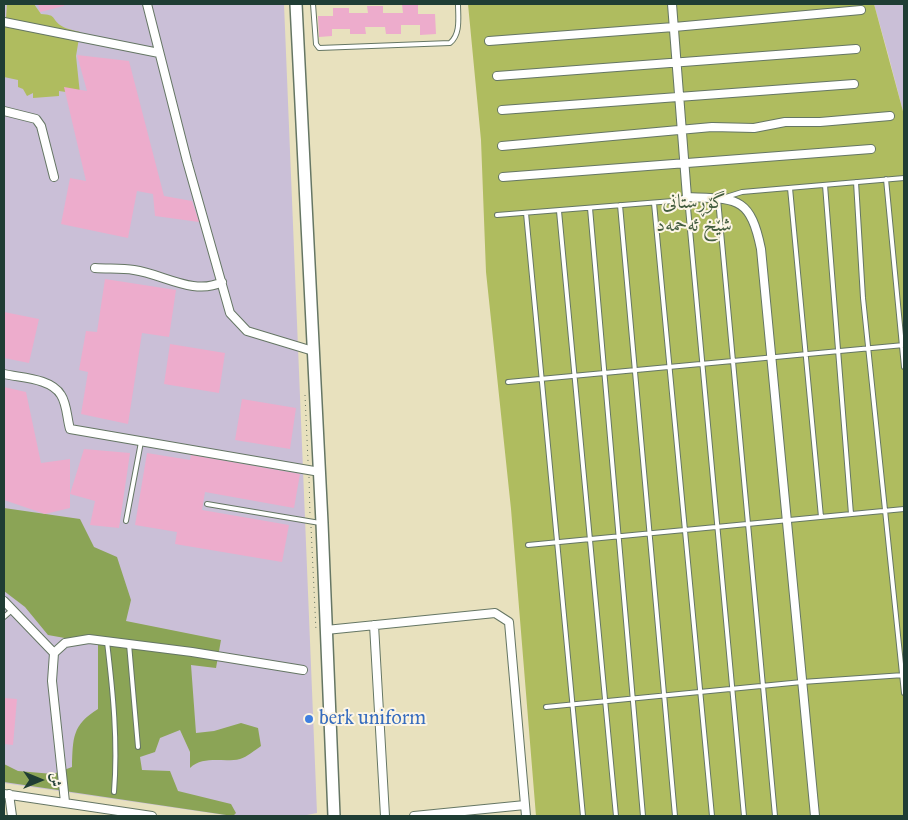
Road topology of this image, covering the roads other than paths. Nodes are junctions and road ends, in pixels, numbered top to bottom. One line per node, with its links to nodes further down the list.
1 (147, 4): 11 (street)
2 (296, 4): 42 (street)
3 (313, 4): 4 (lane)
4 (458, 4)
5 (672, 4): 8 (street)
6 (861, 10): 8 (street)
7 (4, 22): 11 (street)
8 (674, 27): 9 (street); 12 (street)
9 (489, 41)
10 (856, 49): 12 (street)
11 (160, 53): 39 (street)
12 (677, 61): 13 (street); 15 (street)
13 (497, 76)
14 (854, 84): 15 (street)
15 (679, 96): 16 (street); 19 (street)
16 (502, 110)
17 (4, 112): 23 (street)
18 (890, 116): 19 (street)
19 (682, 131): 20 (street); 22 (street)
20 (502, 146)
21 (871, 149): 22 (street)
22 (684, 163): 24 (street); 30 (street)
23 (54, 177)
24 (503, 177)
25 (904, 178): 26 (lane)
26 (886, 179): 27 (lane); 40 (lane)
27 (856, 182): 28 (lane); 41 (lane)
28 (825, 185): 29 (lane); 43 (lane)
29 (790, 188): 31 (lane); 44 (lane)
30 (687, 197): 31 (street); 32 (lane); 47 (lane)
31 (722, 198): 45 (street); 46 (lane)
32 (654, 203): 33 (lane); 48 (lane)
33 (620, 205): 34 (lane); 50 (lane)
34 (590, 208): 35 (lane); 51 (lane)
35 (558, 210): 36 (lane); 53 (lane)
36 (526, 213): 37 (lane); 54 (lane)
37 (497, 215)
38 (95, 268): 39 (street)
39 (222, 282): 42 (street)
40 (903, 346): 41 (lane); 49 (lane)
41 (870, 349): 43 (lane); 60 (lane)
42 (314, 351): 57 (street)
43 (838, 352): 44 (lane); 61 (lane)
44 (806, 354): 45 (lane); 62 (lane)
45 (771, 358): 46 (lane); 63 (street)
46 (733, 361): 47 (lane); 66 (lane)
47 (702, 364): 48 (lane); 67 (lane)
48 (670, 367): 50 (lane); 68 (lane)
49 (904, 367)
50 (635, 370): 51 (lane); 69 (lane)
51 (604, 373): 53 (lane); 70 (lane)
52 (4, 374): 56 (street)
53 (574, 376): 54 (lane); 71 (lane)
54 (542, 379): 55 (lane); 72 (lane)
55 (508, 382)
56 (141, 442): 57 (street); 64 (lane)
57 (320, 472): 65 (street)
58 (207, 504): 65 (lane)
59 (904, 510): 60 (lane)
60 (884, 511): 61 (lane); 83 (lane)
61 (852, 514): 62 (lane)
62 (822, 516): 63 (lane)
63 (787, 520): 66 (lane); 84 (street)
64 (126, 521)
65 (322, 523): 78 (street)
66 (748, 524): 67 (lane); 85 (lane)
67 (717, 526): 68 (lane); 86 (lane)
68 (685, 529): 69 (lane); 87 (lane)
69 (650, 533): 70 (lane); 89 (lane)
70 (618, 536): 71 (lane); 90 (lane)
71 (589, 538): 72 (lane); 91 (lane)
72 (557, 542): 73 (lane); 92 (lane)
73 (528, 545)
74 (4, 601): 75 (street)
75 (12, 610): 76 (lane); 81 (street)
76 (4, 617)
77 (374, 625): 78 (street); 98 (street); 102 (street)
78 (326, 630): 101 (street)
79 (107, 642): 80 (street); 81 (street); 95 (lane)
80 (129, 644): 82 (street); 94 (lane)
81 (54, 652): 97 (street)
82 (303, 670)
83 (903, 675): 84 (lane); 88 (lane)
84 (802, 682): 85 (lane); 112 (street)
85 (763, 686): 86 (lane); 111 (lane)
86 (732, 688): 87 (lane); 110 (lane)
87 (700, 692): 89 (lane); 109 (lane)
88 (904, 693)
89 (664, 695): 90 (lane); 108 (lane)
90 (632, 698): 91 (lane); 107 (lane)
91 (605, 701): 92 (lane); 106 (lane)
92 (572, 704): 93 (lane); 105 (lane)
93 (546, 707)
94 (138, 747)
95 (114, 792)
96 (6, 794): 97 (street); 99 (street)
97 (65, 802): 100 (street)
98 (525, 805): 103 (street); 104 (street)
99 (12, 816)
100 (152, 816)
101 (334, 816)
102 (385, 816)
103 (414, 816)
104 (526, 816)
105 (583, 816)
106 (616, 816)
107 (643, 816)
108 (675, 816)
109 (712, 816)
110 (744, 816)
111 (775, 816)
112 (815, 816)

